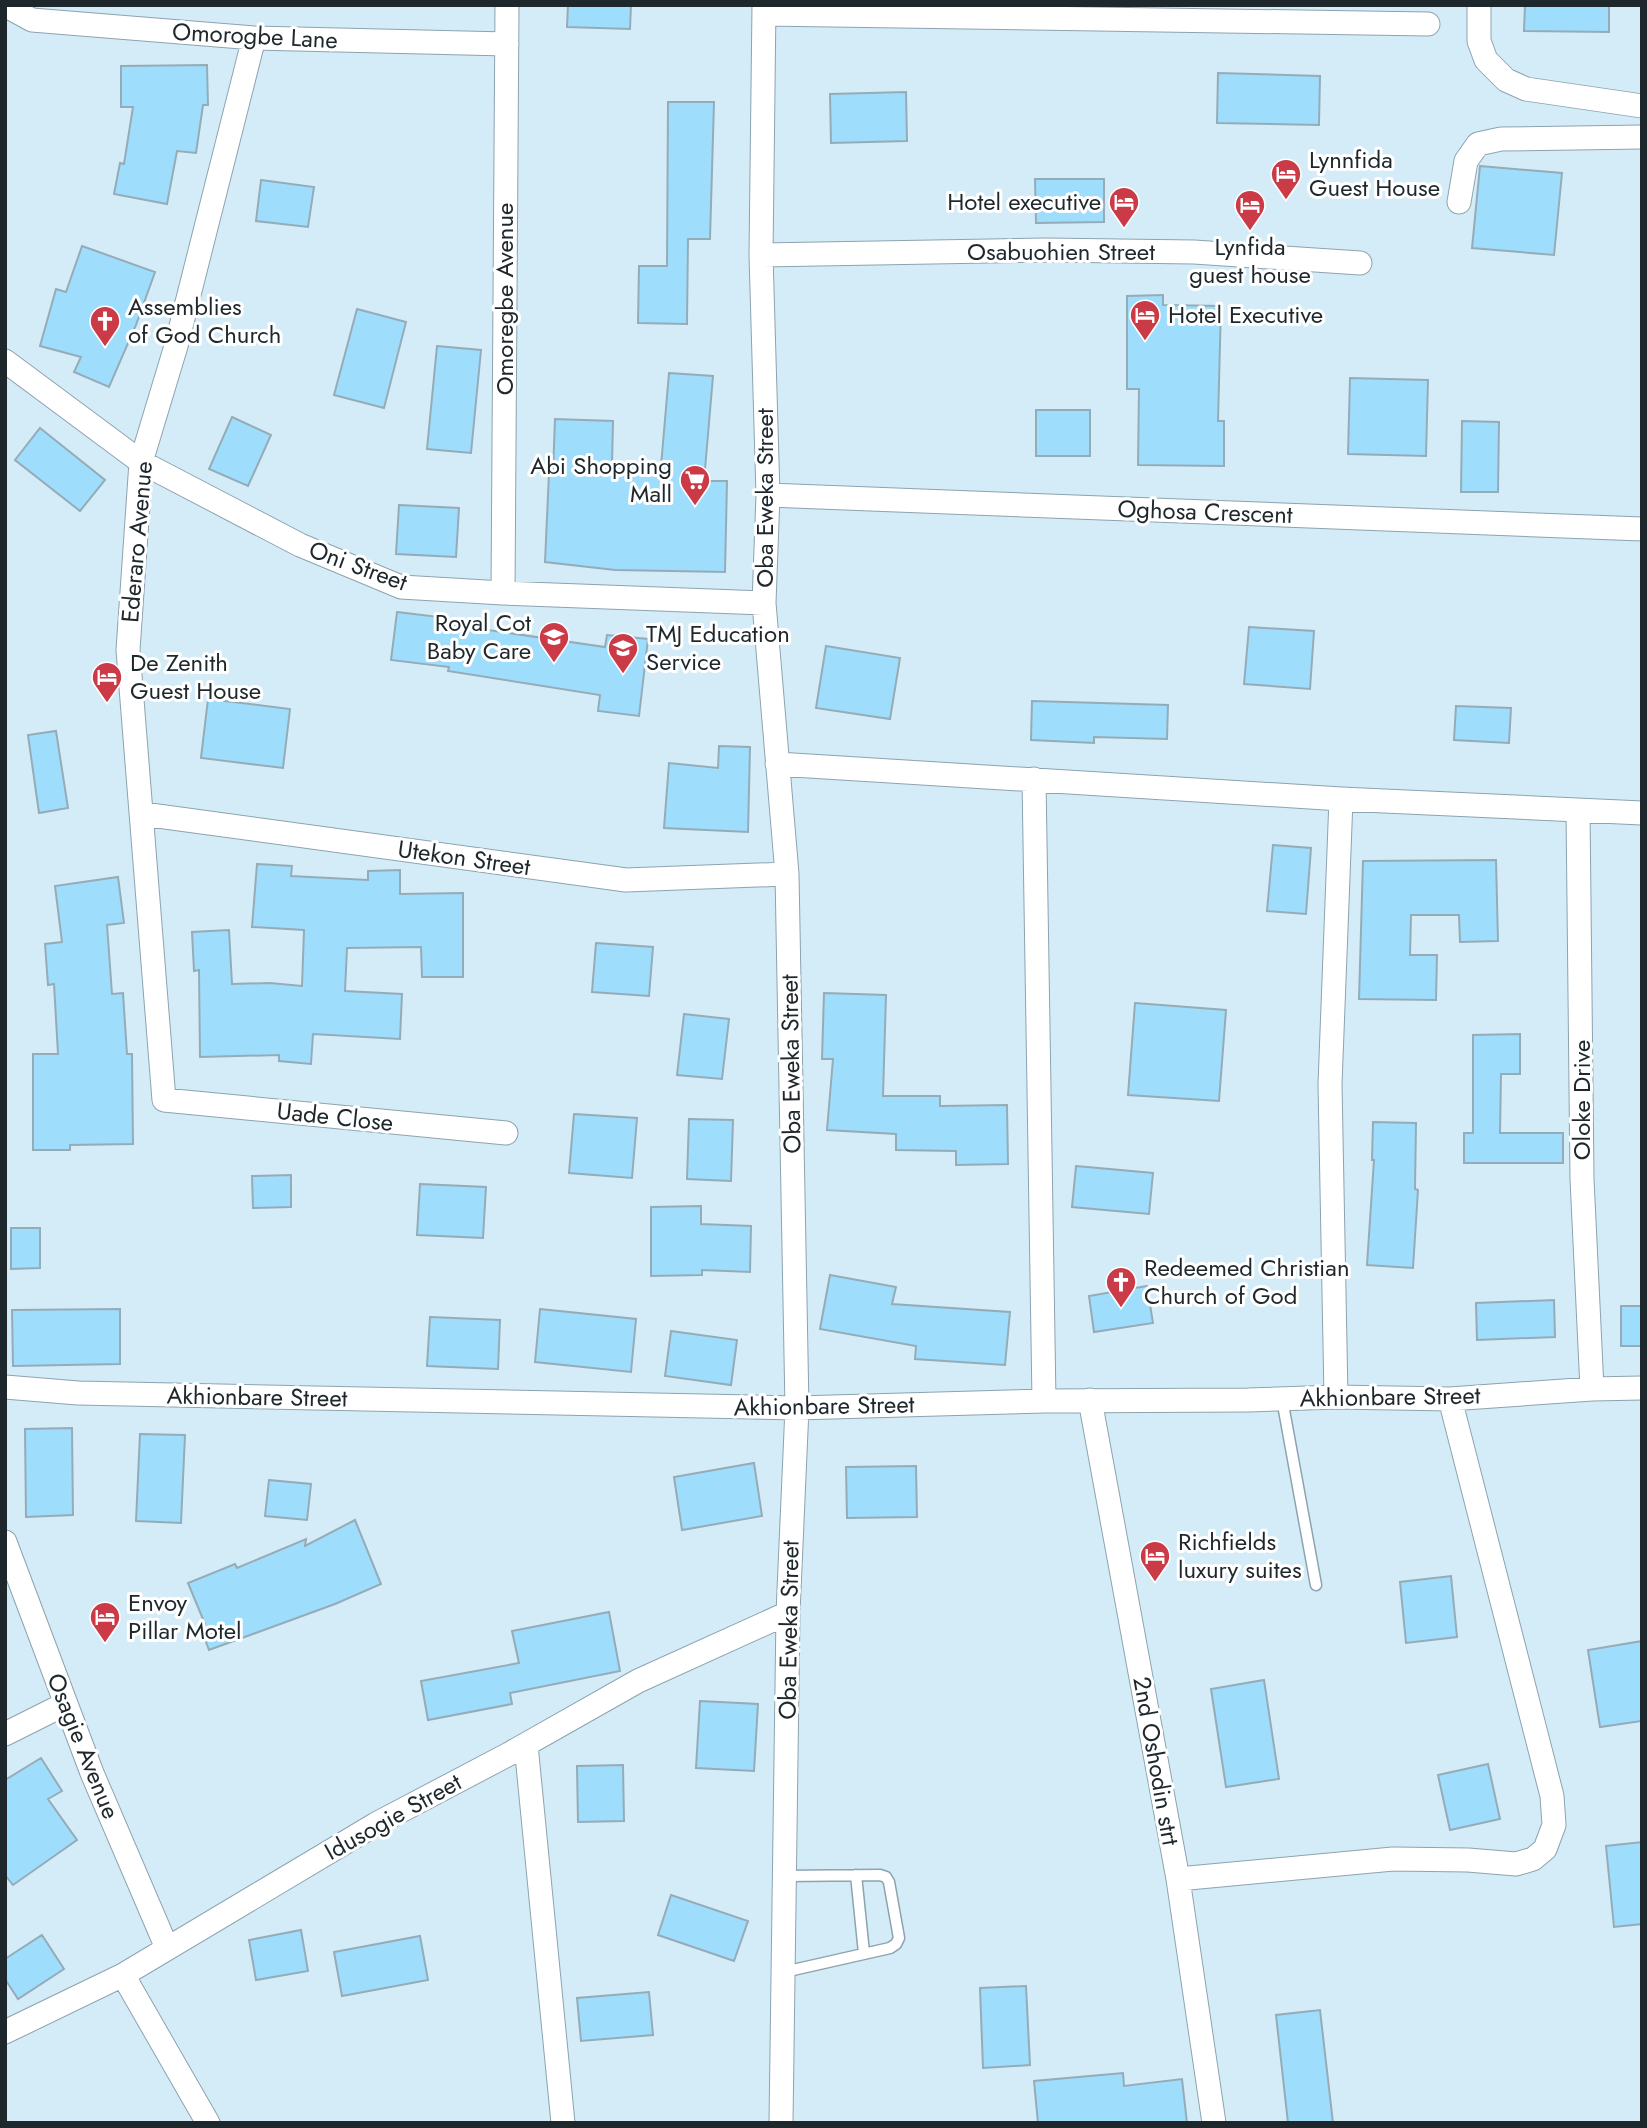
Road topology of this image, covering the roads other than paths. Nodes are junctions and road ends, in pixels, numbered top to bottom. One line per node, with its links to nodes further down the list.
1 (9, 5): 7 (street, Omorogbe Lane)
2 (507, 5): 8 (street, Omoregbe Avenue)
3 (1479, 5): 9 (street)
4 (764, 10): 5 (street); 12 (street, Oba Eweka Street)
5 (1018, 12): 6 (street)
6 (1428, 24)
7 (254, 38): 8 (street, Omorogbe Lane); 15 (street, Ederaro Avenue)
8 (508, 44): 18 (street, Omoregbe Avenue)
9 (1642, 106)
10 (1642, 137): 11 (street)
11 (1459, 202)
12 (761, 255): 13 (street, Osabuohien Street); 16 (street, Oba Eweka Street)
13 (1360, 262)
14 (5, 361): 15 (street, Oni Street)
15 (141, 462): 18 (street, Oni Street); 25 (street, Ederaro Avenue)
16 (768, 495): 17 (street, Oghosa Crescent); 19 (street, Oba Eweka Street)
17 (1642, 529)
18 (503, 593): 19 (street, Oni Street)
19 (764, 603): 20 (street, Oba Eweka Street)
20 (777, 764): 21 (street); 26 (street, Oba Eweka Street)
21 (1034, 779): 22 (street); 36 (street)
22 (1342, 799): 23 (street); 32 (street)
23 (1578, 810): 24 (street); 31 (street, Oloke Drive)
24 (1642, 813)
25 (143, 814): 26 (street, Utekon Street); 27 (street, Ederaro Avenue)
26 (787, 874): 37 (street, Oba Eweka Street)
27 (164, 1100): 28 (street, Uade Close)
28 (506, 1133)
29 (5, 1387): 37 (street, Akhionbare Street)
30 (1642, 1388): 31 (street, Akhionbare Street)
31 (1591, 1389): 34 (street, Akhionbare Street)
32 (1336, 1397): 33 (street, Akhionbare Street); 34 (street, Akhionbare Street)
33 (1282, 1399): 35 (street, Akhionbare Street); 39 (lane)
34 (1450, 1399): 46 (street)
35 (1090, 1400): 36 (street, Akhionbare Street); 46 (street, 2nd Oshodin strt)
36 (1044, 1401): 37 (street, Akhionbare Street)
37 (797, 1408): 40 (street, Oba Eweka Street)
38 (5, 1542): 41 (street, Osagie Avenue)
39 (1316, 1585)
40 (788, 1613): 43 (street, Idusogie Street); 45 (street, Oba Eweka Street)
41 (65, 1704): 42 (street); 47 (street, Osagie Avenue)
42 (5, 1734)
43 (509, 1754): 47 (street, Idusogie Street); 53 (street)
44 (856, 1875): 45 (lane); 48 (lane); 48 (lane)
45 (785, 1876): 49 (street, Oba Eweka Street)
46 (1178, 1879): 55 (street, 2nd Oshodin strt)
47 (167, 1948): 50 (street, Idusogie Street)
48 (864, 1953): 49 (lane)
49 (784, 1972): 54 (street, Oba Eweka Street)
50 (123, 1975): 51 (street, Idusogie Street); 52 (street)
51 (5, 2032)
52 (208, 2123)
53 (563, 2123)
54 (781, 2123)
55 (1214, 2123)

